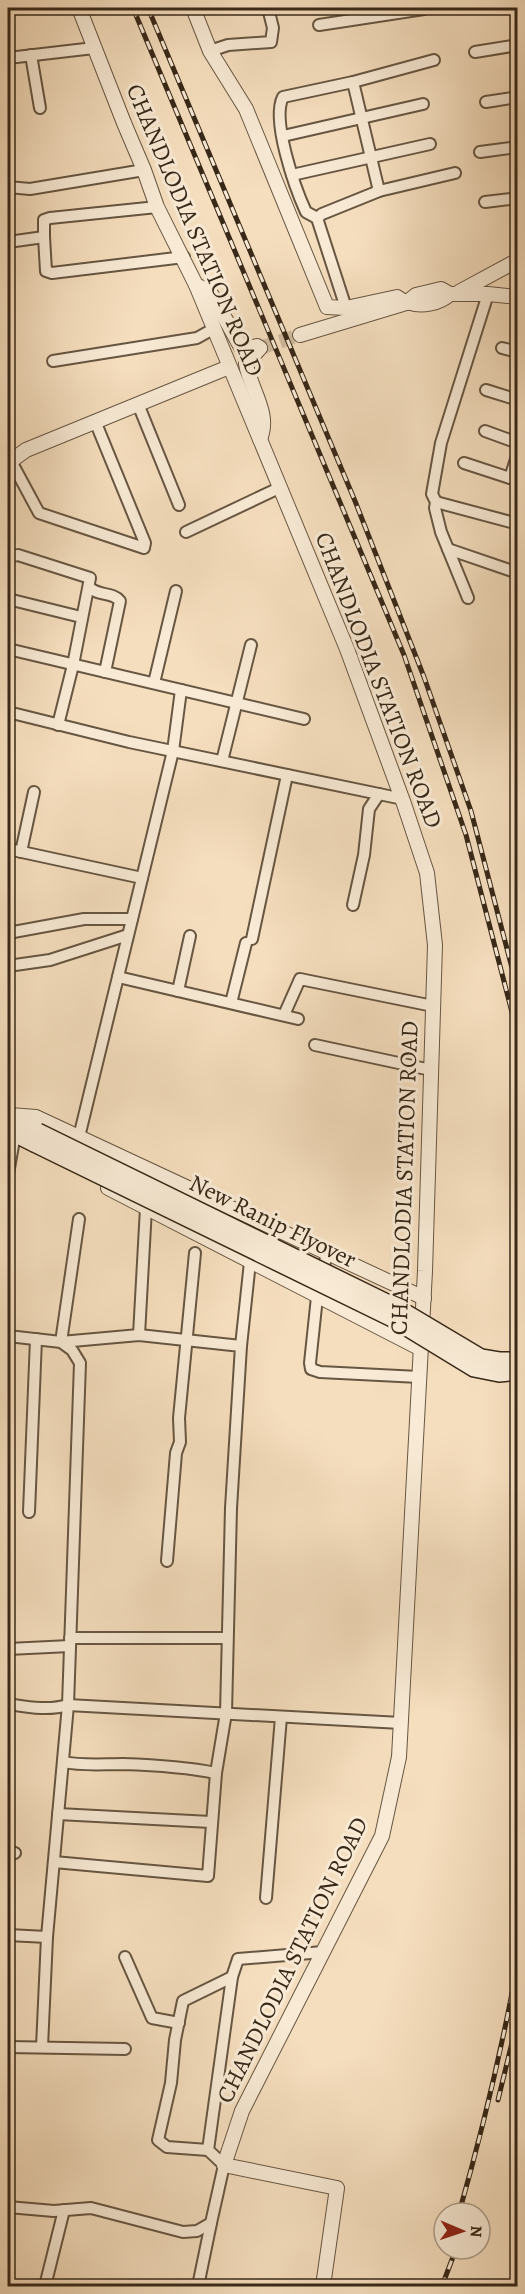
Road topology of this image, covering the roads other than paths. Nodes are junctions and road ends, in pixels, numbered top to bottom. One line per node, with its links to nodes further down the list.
1 (79, 8): 7 (street, CHANDLODIA STATION ROAD)
2 (193, 8): 8 (street)
3 (268, 8): 8 (street)
4 (426, 8): 5 (street)
5 (319, 25)
6 (518, 45): 9 (street)
7 (94, 48): 10 (street); 24 (street, CHANDLODIA STATION ROAD)
8 (210, 51): 42 (street)
9 (474, 52)
10 (31, 55): 11 (street); 17 (street)
11 (8, 58)
12 (434, 60): 13 (street)
13 (353, 81): 18 (street); 19 (street)
14 (518, 98): 15 (street)
15 (486, 102)
16 (423, 104): 18 (street)
17 (40, 108)
18 (362, 118): 19 (street); 23 (street)
19 (283, 136): 26 (street)
20 (430, 144): 23 (street)
21 (518, 147): 22 (street)
22 (480, 152)
23 (371, 156): 26 (street); 28 (street)
24 (144, 170): 27 (street); 31 (street, CHANDLODIA STATION ROAD)
25 (456, 173): 28 (street)
26 (292, 175): 32 (street)
27 (8, 187)
28 (379, 191): 32 (street)
29 (518, 198): 30 (street)
30 (485, 202)
31 (157, 207): 33 (street); 35 (street, CHANDLODIA STATION ROAD)
32 (317, 218): 42 (street)
33 (44, 237): 34 (street); 35 (street)
34 (8, 242)
35 (184, 257): 37 (street, CHANDLODIA STATION ROAD)
36 (518, 260): 38 (street)
37 (196, 285): 43 (street, CHANDLODIA STATION ROAD); 54 (street)
38 (453, 294): 39 (street); 41 (street)
39 (488, 294): 40 (street); 61 (street)
40 (518, 297)
41 (406, 302): 42 (street); 44 (street)
42 (346, 308)
43 (213, 329): 47 (street); 48 (street, CHANDLODIA STATION ROAD)
44 (300, 335)
45 (502, 348): 46 (street)
46 (518, 352)
47 (53, 361)
48 (229, 367): 51 (street); 54 (street, CHANDLODIA STATION ROAD)
49 (486, 390): 50 (street)
50 (518, 400)
51 (138, 404): 52 (street); 62 (street)
52 (95, 421): 57 (street); 57 (street)
53 (484, 431): 55 (street)
54 (260, 439): 60 (street, CHANDLODIA STATION ROAD)
55 (518, 443)
56 (518, 453): 59 (street)
57 (9, 462)
58 (464, 463): 59 (street)
59 (514, 479)
60 (279, 488): 64 (street); 88 (street, CHANDLODIA STATION ROAD)
61 (436, 502): 63 (street); 65 (street)
62 (179, 505)
63 (518, 524)
64 (186, 532)
65 (448, 549): 67 (street); 71 (street)
66 (8, 557): 68 (street)
67 (518, 573)
68 (89, 587): 72 (street); 76 (street)
69 (176, 591): 77 (street)
70 (8, 598): 72 (street)
71 (468, 598)
72 (81, 617): 75 (street)
73 (251, 645): 79 (street)
74 (8, 649): 75 (street)
75 (73, 664): 76 (street); 82 (street)
76 (105, 672): 77 (street)
77 (154, 683): 78 (street)
78 (181, 690): 79 (street); 83 (street)
79 (236, 702): 81 (street); 84 (street)
80 (8, 712): 82 (street)
81 (304, 719)
82 (58, 725): 83 (street)
83 (173, 751): 84 (street); 91 (street)
84 (222, 761): 85 (street)
85 (287, 775): 87 (street); 100 (street)
86 (34, 792): 90 (street)
87 (379, 794): 88 (street); 92 (street)
88 (403, 799): 101 (street, CHANDLODIA STATION ROAD)
89 (8, 849): 90 (street)
90 (21, 852): 91 (street)
91 (142, 879): 93 (street)
92 (353, 905)
93 (132, 919): 94 (street); 95 (street)
94 (8, 933)
95 (128, 935): 97 (street); 98 (street)
96 (190, 936): 99 (street)
97 (8, 966)
98 (118, 977): 99 (street); 109 (street)
99 (178, 991): 100 (street)
100 (231, 1003): 102 (street)
101 (433, 1006): 102 (street); 105 (street, CHANDLODIA STATION ROAD)
102 (284, 1015): 103 (street)
103 (298, 1019)
104 (315, 1045): 105 (street)
105 (431, 1070): 117 (street, CHANDLODIA STATION ROAD)
106 (9, 1114): 108 (main road, New Ranip Flyover); 109 (street)
107 (11, 1133): 108 (main road, New Ranip Flyover); 110 (street); 111 (street)
108 (36, 1137): 125 (main road, New Ranip Flyover, bridge); 126 (main road, New Ranip Flyover, bridge)
109 (79, 1137): 114 (street)
110 (8, 1174)
111 (146, 1208): 115 (street); 118 (street)
112 (79, 1219): 122 (street)
113 (195, 1253): 121 (street)
114 (327, 1253): 116 (street); 117 (street)
115 (250, 1262): 116 (street); 123 (street)
116 (317, 1297): 124 (street); 127 (street)
117 (424, 1298): 124 (street, CHANDLODIA STATION ROAD)
118 (139, 1335): 121 (street); 122 (street)
119 (8, 1336): 120 (street)
120 (36, 1339): 122 (street); 128 (street)
121 (187, 1340): 123 (street); 129 (street)
122 (62, 1342): 131 (street)
123 (241, 1346): 130 (street)
124 (421, 1349): 127 (street, CHANDLODIA STATION ROAD)
125 (518, 1360)
126 (518, 1372)
127 (419, 1377): 137 (street, CHANDLODIA STATION ROAD)
128 (28, 1512)
129 (167, 1562)
130 (227, 1638): 131 (street); 135 (street)
131 (70, 1642): 132 (street); 134 (street)
132 (8, 1649)
133 (8, 1704): 134 (street)
134 (68, 1705): 135 (street); 138 (street)
135 (226, 1713): 136 (street); 139 (street)
136 (280, 1716): 137 (street); 143 (street)
137 (401, 1723): 146 (street, CHANDLODIA STATION ROAD)
138 (63, 1762): 139 (street); 140 (street)
139 (216, 1773): 141 (street)
140 (58, 1814): 141 (street); 142 (street)
141 (211, 1822): 142 (street)
142 (54, 1862): 145 (street)
143 (266, 1898)
144 (8, 1935): 145 (street)
145 (47, 1937): 151 (street)
146 (323, 1952): 148 (street); 154 (street, CHANDLODIA STATION ROAD)
147 (125, 1957): 149 (street)
148 (232, 1977): 149 (street); 153 (street)
149 (179, 2024): 153 (street)
150 (8, 2047): 151 (street)
151 (42, 2047): 152 (street)
152 (125, 2049)
153 (208, 2150): 154 (street)
154 (224, 2165): 157 (street); 160 (street)
155 (8, 2207): 156 (street)
156 (64, 2210): 157 (street); 158 (street)
157 (211, 2223): 159 (street)
158 (45, 2286)
159 (198, 2286)
160 (323, 2286)

